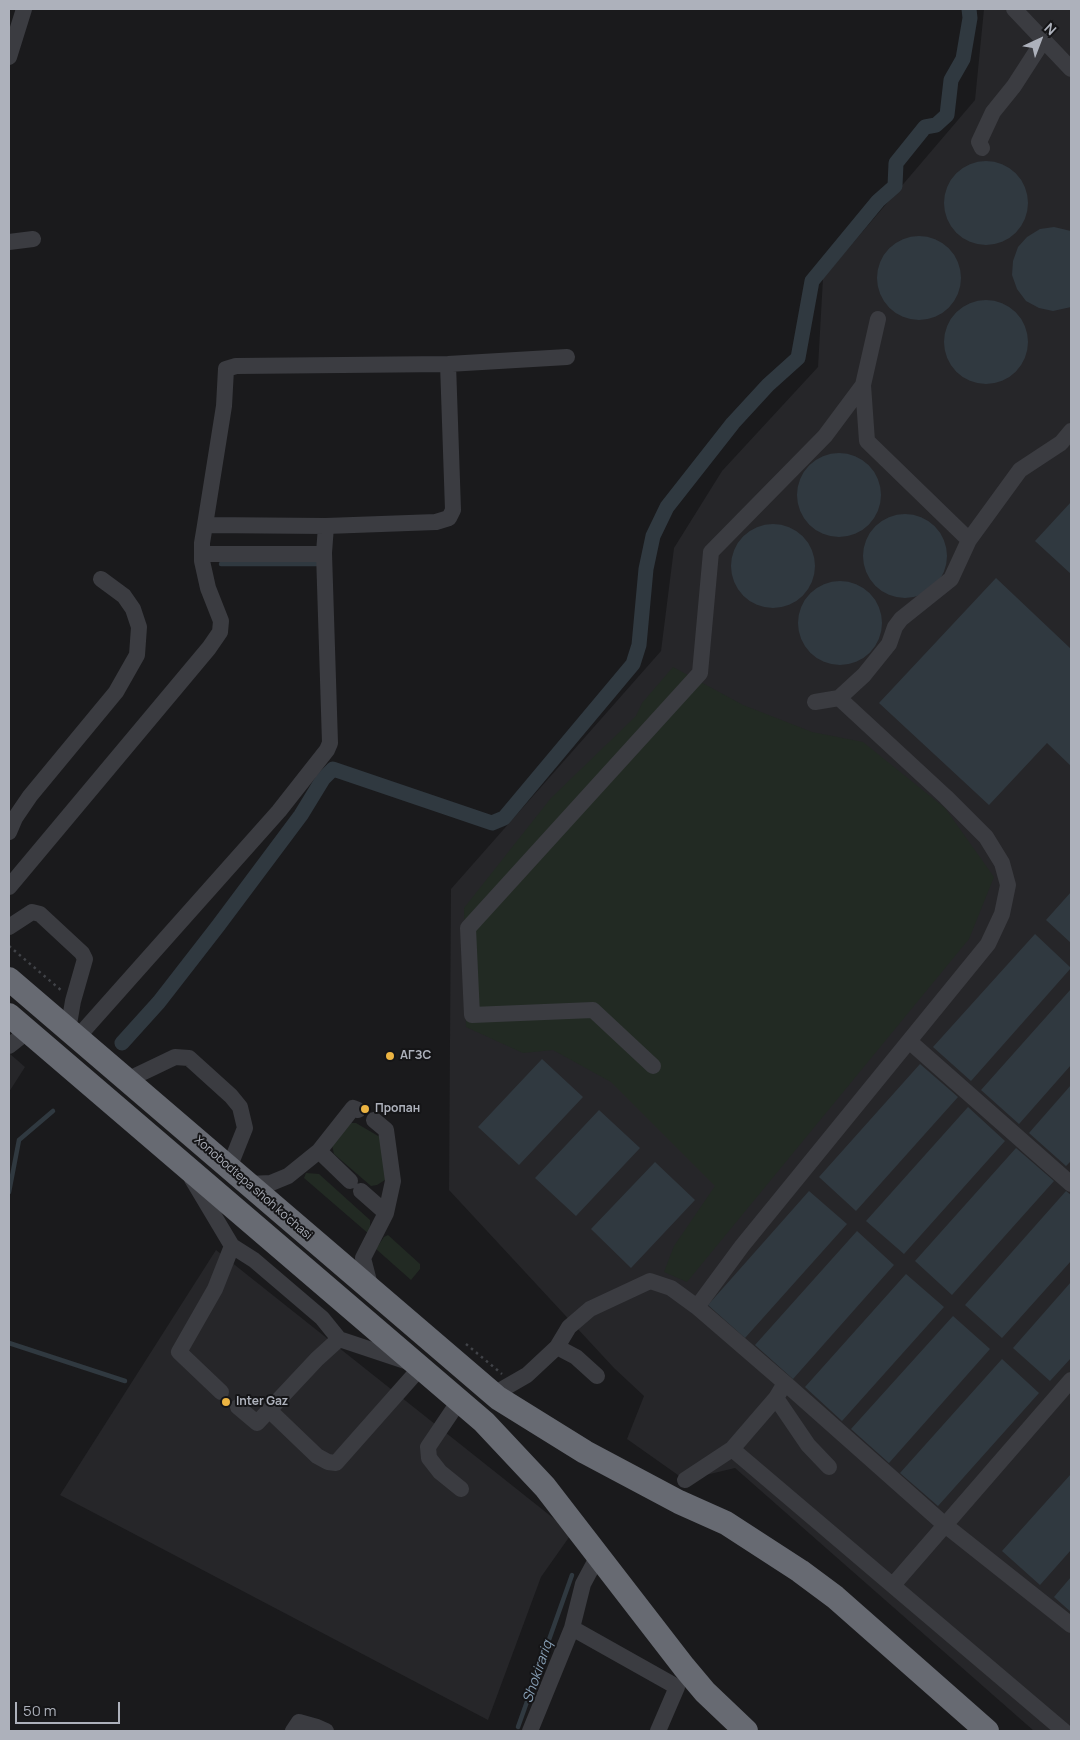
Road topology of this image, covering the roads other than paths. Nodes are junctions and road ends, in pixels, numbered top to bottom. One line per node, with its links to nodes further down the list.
1 (24, 9): 4 (street)
2 (1014, 9): 3 (street)
3 (1043, 41): 5 (street); 6 (street)
4 (9, 57)
5 (1071, 69)
6 (982, 148)
7 (32, 239): 8 (street)
8 (9, 242)
9 (878, 319): 12 (street)
10 (567, 358): 11 (street)
11 (448, 364): 14 (street); 15 (street)
12 (863, 385): 16 (street); 30 (street)
13 (1071, 431): 16 (street)
14 (205, 524): 15 (street); 18 (street)
15 (326, 526): 17 (street)
16 (969, 540): 20 (street)
17 (324, 553): 18 (street); 27 (street)
18 (202, 554): 23 (street)
19 (101, 579): 22 (street)
20 (839, 698): 21 (street); 28 (street)
21 (815, 702)
22 (9, 832)
23 (9, 887)
24 (9, 927): 27 (street)
25 (17, 986): 26 (highway); 27 (highway, Xonobodtepa shoh ko'chasi)
26 (16, 1021): 29 (street); 35 (highway)
27 (73, 1034): 31 (highway, Xonobodtepa shoh ko'chasi)
28 (908, 1041): 38 (street); 44 (street)
29 (9, 1046)
30 (653, 1066)
31 (127, 1080): 36 (highway, Xonobodtepa shoh ko'chasi); 36 (street)
32 (358, 1110): 34 (street)
33 (374, 1120): 39 (street)
34 (319, 1151): 37 (street); 39 (street)
35 (183, 1164): 41 (street); 42 (highway)
36 (229, 1168): 37 (highway, Xonobodtepa shoh ko'chasi)
37 (248, 1184): 40 (highway, Xonobodtepa shoh ko'chasi)
38 (1071, 1184)
39 (386, 1213): 43 (street)
40 (313, 1239): 42 (highway); 43 (highway, Xonobodtepa shoh ko'chasi)
41 (232, 1246): 45 (street); 51 (street)
42 (295, 1260): 47 (highway)
43 (371, 1289): 52 (highway, Xonobodtepa shoh ko'chasi)
44 (697, 1307): 46 (street); 50 (street)
45 (338, 1339): 47 (street); 56 (street)
46 (557, 1347): 48 (street); 52 (street)
47 (420, 1366): 54 (highway); 56 (street)
48 (597, 1376)
49 (1071, 1380): 61 (street)
50 (785, 1384): 53 (street); 61 (street)
51 (221, 1392)
52 (496, 1396): 71 (highway, Xonobodtepa shoh ko'chasi)
53 (776, 1398): 57 (street); 58 (street)
54 (459, 1401): 60 (street); 62 (highway)
55 (238, 1407): 56 (street)
56 (269, 1410)
57 (732, 1449): 59 (street); 63 (street)
58 (829, 1467)
59 (685, 1480)
60 (461, 1489)
61 (945, 1525): 63 (street); 64 (street)
62 (598, 1556): 65 (street); 70 (highway)
63 (892, 1585): 72 (street)
64 (1071, 1625)
65 (572, 1628): 68 (street); 69 (street)
66 (293, 1731): 67 (street)
67 (326, 1731)
68 (530, 1731)
69 (658, 1731)
70 (746, 1731)
71 (987, 1731)
72 (1064, 1731)

